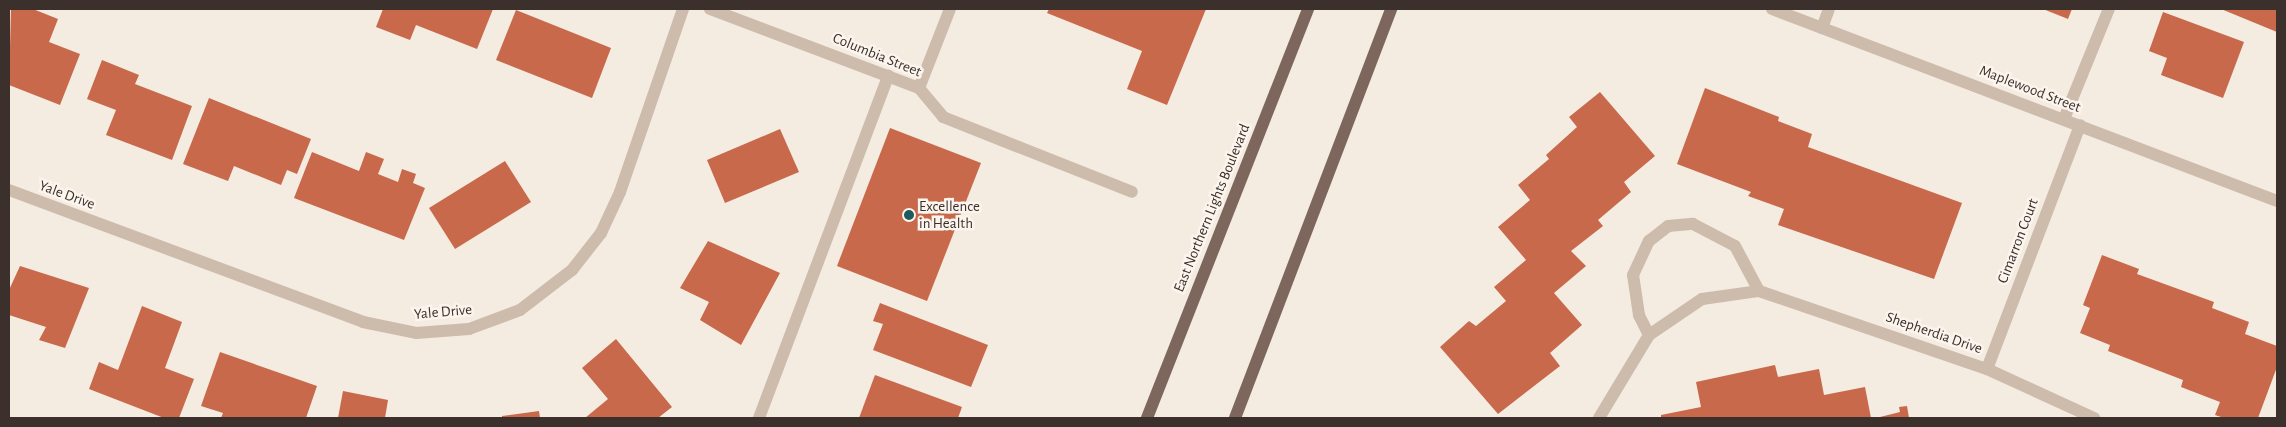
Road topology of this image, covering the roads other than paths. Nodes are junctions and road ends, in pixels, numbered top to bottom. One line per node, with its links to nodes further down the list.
1 (683, 9): 14 (street, Yale Drive)
2 (710, 9): 10 (street, Columbia Street)
3 (950, 9): 11 (street)
4 (1308, 9): 21 (main road, East Northern Lights Boulevard)
5 (1391, 9): 22 (main road)
6 (1772, 9): 9 (street, Maplewood Street)
7 (1829, 9): 9 (street)
8 (2109, 9): 12 (street)
9 (1822, 28): 12 (street, Maplewood Street)
10 (888, 76): 11 (street, Columbia Street); 20 (street)
11 (919, 88): 15 (street, Columbia Street)
12 (2064, 119): 13 (street, Maplewood Street)
13 (2080, 126): 16 (street, Maplewood Street); 19 (street, Cimarron Court)
14 (9, 190)
15 (1132, 192)
16 (2277, 201)
17 (1759, 291): 18 (street); 18 (street); 19 (street, Shepherdia Drive)
18 (1649, 335): 23 (street)
19 (1987, 369): 24 (street, Shepherdia Drive)
20 (760, 418)
21 (1147, 418)
22 (1236, 418)
23 (1599, 418)
24 (2094, 418)

